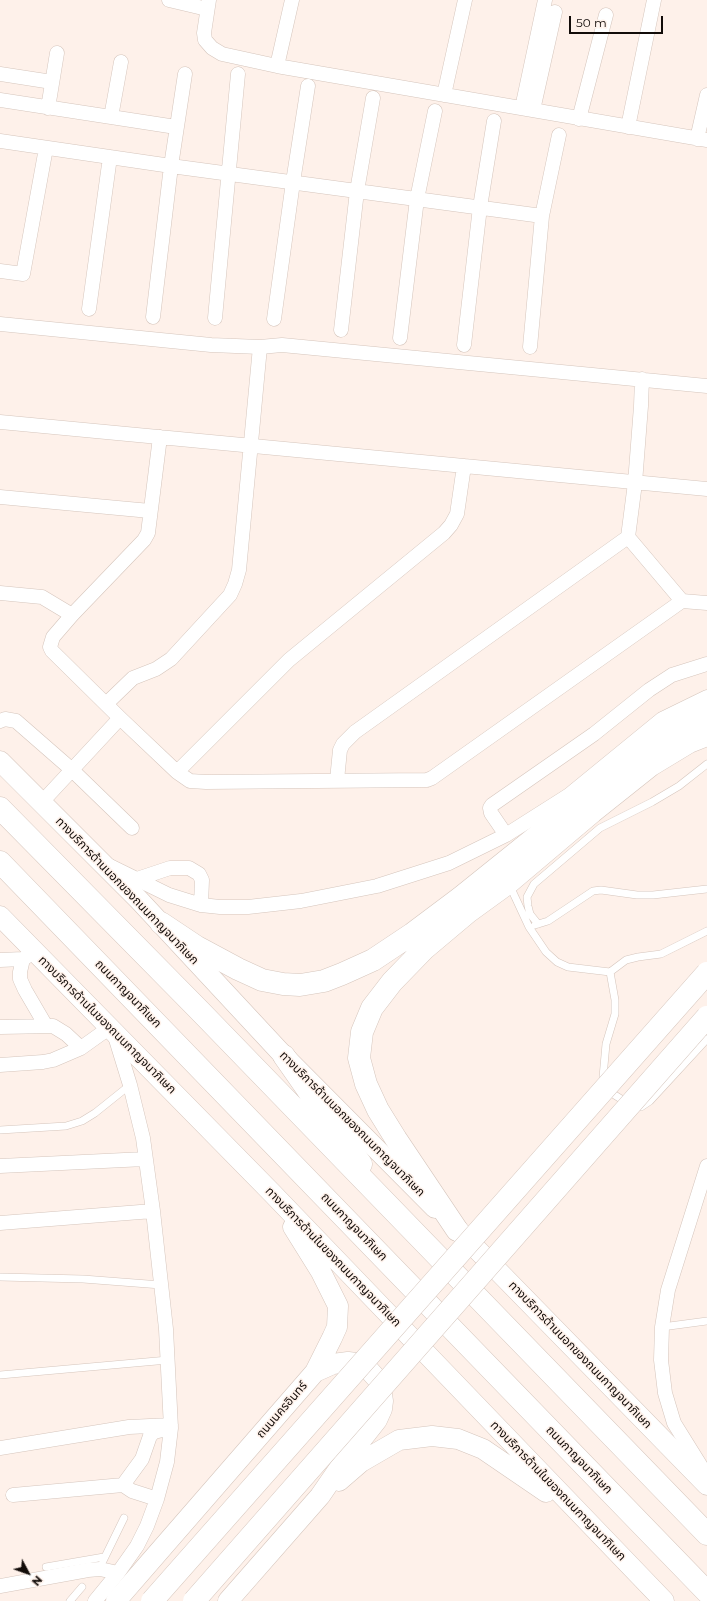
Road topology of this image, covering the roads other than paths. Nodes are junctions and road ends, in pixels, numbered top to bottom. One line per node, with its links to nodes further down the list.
1 (170, 0): 6 (street)
2 (292, 0): 11 (street)
3 (465, 0): 18 (street)
4 (545, 0): 22 (street)
5 (654, 0): 28 (street)
6 (208, 4): 11 (street)
7 (555, 12): 22 (street)
8 (606, 15): 25 (street)
9 (57, 53): 15 (street)
10 (121, 62): 24 (street)
11 (277, 66): 18 (street)
12 (0, 74): 15 (street)
13 (185, 74): 27 (street)
14 (238, 74): 35 (street)
15 (52, 82): 21 (street)
16 (308, 86): 36 (street)
17 (707, 95): 30 (street)
18 (444, 96): 22 (street)
19 (373, 98): 37 (street)
20 (0, 100): 21 (street)
21 (48, 108): 24 (street)
22 (528, 109): 25 (street)
23 (435, 111): 38 (street)
24 (111, 117): 27 (street)
25 (579, 118): 28 (street)
26 (494, 121): 39 (street)
27 (176, 127): 34 (street)
28 (628, 127): 30 (street)
29 (559, 135): 40 (street)
30 (704, 140)
31 (0, 141): 32 (street)
32 (46, 148): 33 (street); 41 (street)
33 (110, 157): 34 (street); 42 (street)
34 (170, 166): 35 (street); 43 (street)
35 (230, 174): 36 (street); 44 (street)
36 (293, 182): 37 (street); 45 (street)
37 (357, 191): 38 (street); 47 (street)
38 (417, 199): 39 (street); 48 (street)
39 (480, 208): 40 (street); 49 (street)
40 (542, 216): 51 (street)
41 (0, 271)
42 (89, 309)
43 (153, 317)
44 (215, 318)
45 (274, 319)
46 (0, 324): 50 (street)
47 (340, 330)
48 (400, 338)
49 (464, 345)
50 (260, 347): 52 (street); 56 (street)
51 (530, 347)
52 (642, 379): 53 (street); 58 (street)
53 (707, 386)
54 (0, 422): 55 (street)
55 (160, 437): 56 (street); 61 (street)
56 (250, 447): 57 (street); 69 (street)
57 (464, 466): 58 (street); 77 (street)
58 (635, 483): 59 (street); 62 (street)
59 (707, 489)
60 (0, 497): 61 (street)
61 (150, 511): 66 (street)
62 (628, 537): 64 (street); 78 (street)
63 (0, 593): 66 (street)
64 (682, 601): 65 (street); 78 (street)
65 (707, 603)
66 (72, 615): 69 (street)
67 (707, 664): 82 (street)
68 (707, 698): 82 (street)
69 (106, 704): 71 (street)
70 (707, 713): 90 (main road)
71 (120, 718): 76 (street); 77 (street)
72 (0, 720): 76 (street)
73 (707, 735): 86 (main road)
74 (0, 761): 79 (main road, ทางบริการด้านนอกของถนนกาญจนาภิเษก)
75 (707, 764): 91 (lane)
76 (71, 769): 79 (street); 81 (street)
77 (177, 772): 78 (street)
78 (338, 780)
79 (42, 802): 84 (main road, ทางบริการด้านนอกของถนนกาญจนาภิเษก)
80 (0, 808): 112 (main road)
81 (132, 828)
82 (506, 835): 88 (street)
83 (0, 862): 139 (main road, ถนนกาญจนาภิเษก)
84 (103, 863): 85 (street); 90 (main road, ทางบริการด้านนอกของถนนกาญจนาภิเษก)
85 (137, 879): 88 (street); 88 (street)
86 (508, 883): 92 (lane); 115 (main road)
87 (707, 889): 91 (lane)
88 (201, 905)
89 (0, 916): 94 (main road, ทางบริการด้านในของถนนกาญจนาภิเษก)
90 (162, 923): 104 (main road, ทางบริการด้านนอกของถนนกาญจนาภิเษก)
91 (538, 924): 92 (lane)
92 (529, 927): 96 (lane)
93 (707, 931): 96 (lane)
94 (28, 956): 95 (street); 99 (street); 101 (main road, ทางบริการด้านในของถนนกาญจนาภิเษก)
95 (0, 960)
96 (610, 972): 102 (lane)
97 (707, 973): 143 (main road, bridge)
98 (707, 1017): 144 (main road, bridge)
99 (46, 1026): 100 (street); 103 (street)
100 (0, 1027)
101 (111, 1030): 103 (street); 106 (street); 111 (main road, ทางบริการด้านในของถนนกาญจนาภิเษก)
102 (707, 1039)
103 (82, 1048): 105 (street)
104 (284, 1056): 112 (main road); 115 (main road, ทางบริการด้านนอกของถนนกาญจนาภิเษก)
105 (0, 1065)
106 (130, 1085): 107 (lane); 108 (street)
107 (0, 1130)
108 (145, 1159): 109 (street); 113 (street)
109 (0, 1166)
110 (707, 1166): 119 (street)
111 (272, 1193): 121 (main road, ถนนนครอินทร์); 132 (main road, ทางบริการด้านในของถนนกาญจนาภิเษก)
112 (383, 1201): 133 (main road)
113 (153, 1211): 114 (street); 117 (street)
114 (0, 1222)
115 (457, 1230): 127 (main road, ทางบริการด้านนอกของถนนกาญจนาภิเษก)
116 (0, 1277): 117 (lane)
117 (161, 1285): 120 (street)
118 (707, 1321): 119 (lane)
119 (662, 1327): 125 (street)
120 (168, 1360): 122 (lane); 123 (street)
121 (316, 1372): 129 (main road); 142 (main road, ถนนนครอินทร์)
122 (0, 1375)
123 (171, 1426): 124 (street); 126 (street); 130 (street)
124 (0, 1448)
125 (707, 1477)
126 (123, 1485): 128 (street); 130 (street)
127 (707, 1485)
128 (13, 1496)
129 (320, 1496): 132 (main road); 145 (main road)
130 (157, 1499): 136 (street)
131 (124, 1518): 134 (lane)
132 (591, 1526): 146 (main road, ทางบริการด้านในของถนนกาญจนาภิเษก)
133 (707, 1534)
134 (102, 1563): 135 (lane); 136 (street); 137 (street)
135 (46, 1567)
136 (118, 1573): 141 (street)
137 (0, 1586)
138 (82, 1587): 140 (lane)
139 (707, 1592)
140 (70, 1601)
141 (95, 1601)
142 (116, 1601)
143 (152, 1601)
144 (194, 1601)
145 (228, 1601)
146 (664, 1601)

